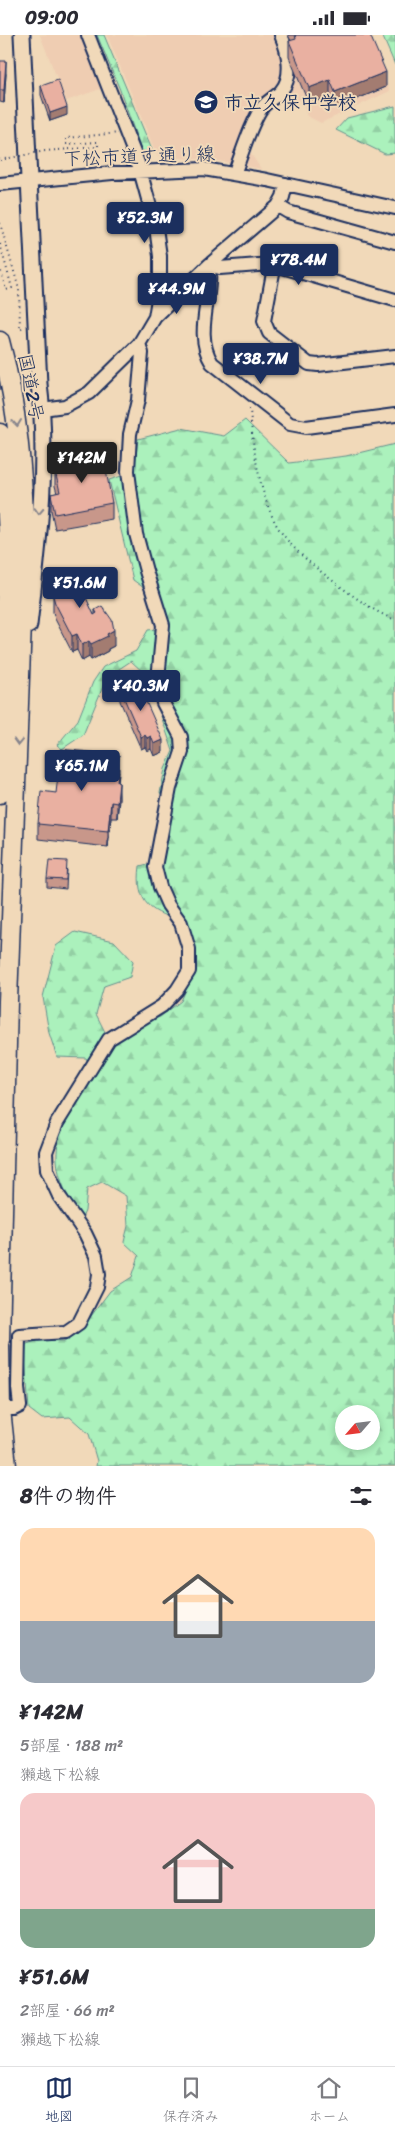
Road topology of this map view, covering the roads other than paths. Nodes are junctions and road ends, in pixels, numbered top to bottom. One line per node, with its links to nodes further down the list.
1 (22, 35): 6 (main road)
2 (88, 35): 4 (street)
3 (281, 35): 5 (street)
4 (140, 172): 5 (street, 下松市道す通り線); 6 (street, 下松市道す通り線); 15 (street)
5 (234, 174): 8 (street, 下松市道す通り線)
6 (29, 180): 7 (street, 下松市道す通り線); 19 (main road)
7 (0, 183)
8 (286, 184): 9 (street); 10 (street, 下松市道す通り線)
9 (278, 205): 11 (street); 13 (street)
10 (395, 208)
11 (395, 242)
12 (272, 264): 13 (street); 14 (street); 18 (street)
13 (209, 265): 15 (street); 20 (street)
14 (395, 300)
15 (155, 317): 17 (street)
16 (0, 341): 22 (highway, 国道2号, one-way to 22)
17 (139, 344): 19 (street); 26 (street)
18 (395, 356)
19 (42, 409): 22 (main road, one-way to 22)
20 (395, 415)
21 (0, 433): 23 (highway)
22 (20, 705): 24 (highway, 国道2号, one-way to 24)
23 (0, 794)
24 (0, 1340)
25 (0, 1346): 26 (highway)
26 (1, 1409): 27 (highway)
27 (7, 1466)

